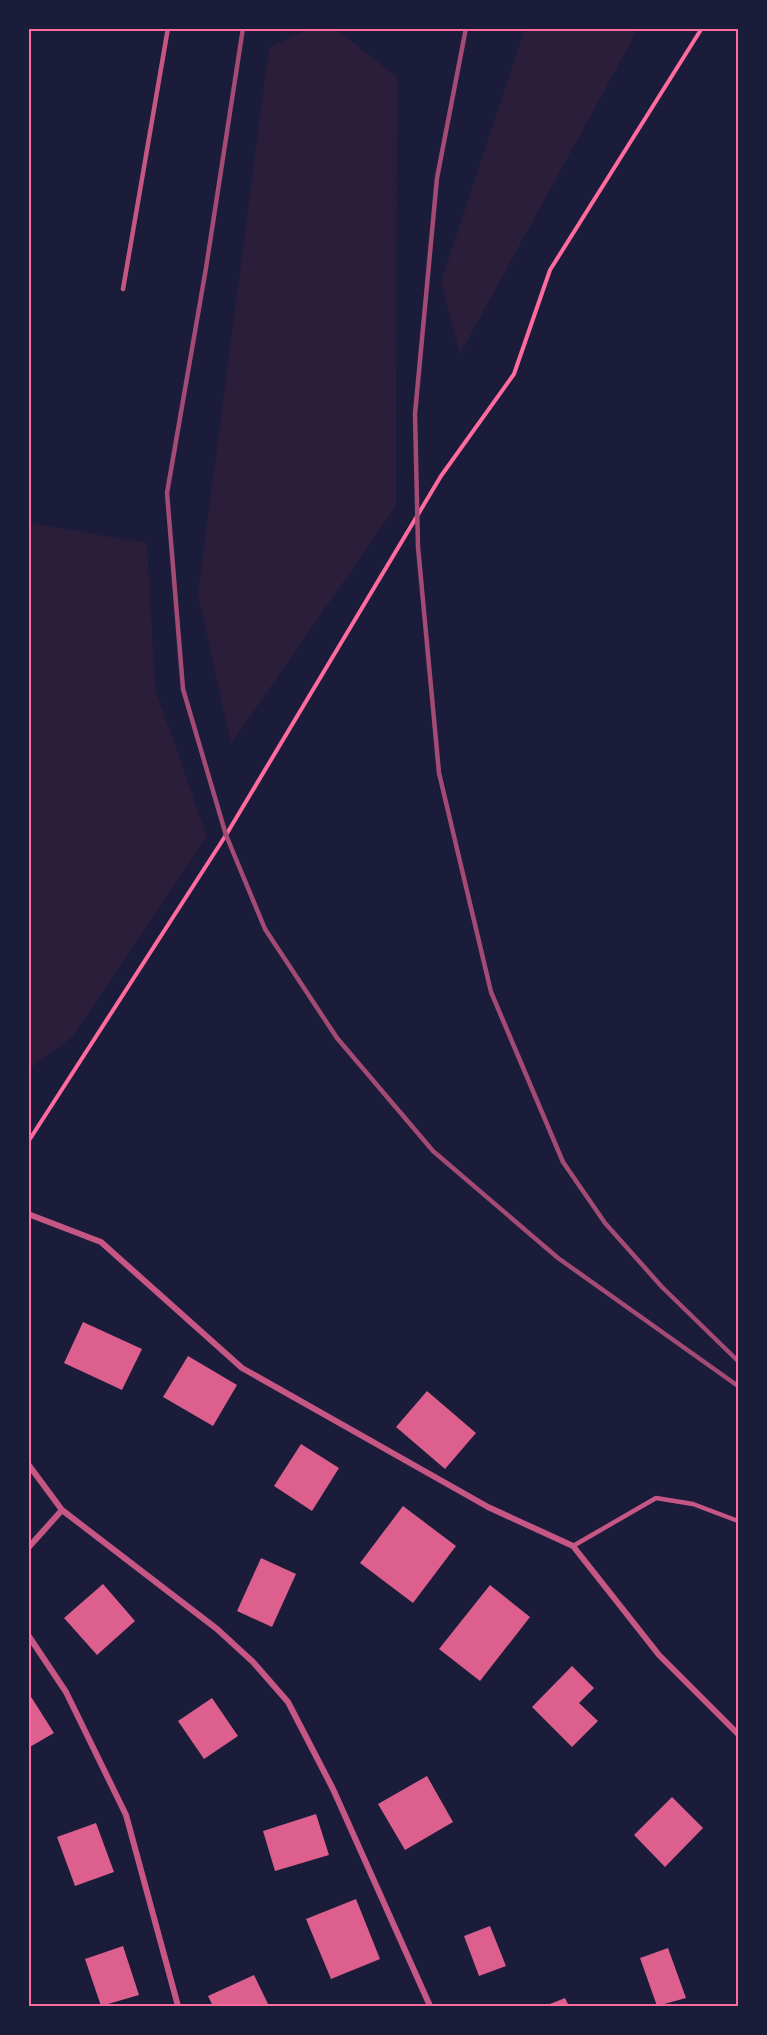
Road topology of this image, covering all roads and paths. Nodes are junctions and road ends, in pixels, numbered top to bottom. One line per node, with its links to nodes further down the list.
1 (168, 28): 3 (lane)
2 (702, 28): 4 (path)
3 (123, 289)
4 (28, 1142)
5 (28, 1214): 9 (street)
6 (28, 1464): 7 (street)
7 (62, 1510): 10 (street); 14 (street)
8 (738, 1521): 9 (lane)
9 (573, 1545): 12 (street)
10 (28, 1548)
11 (28, 1635): 13 (street)
12 (738, 1734)
13 (178, 2007)
14 (430, 2007)

